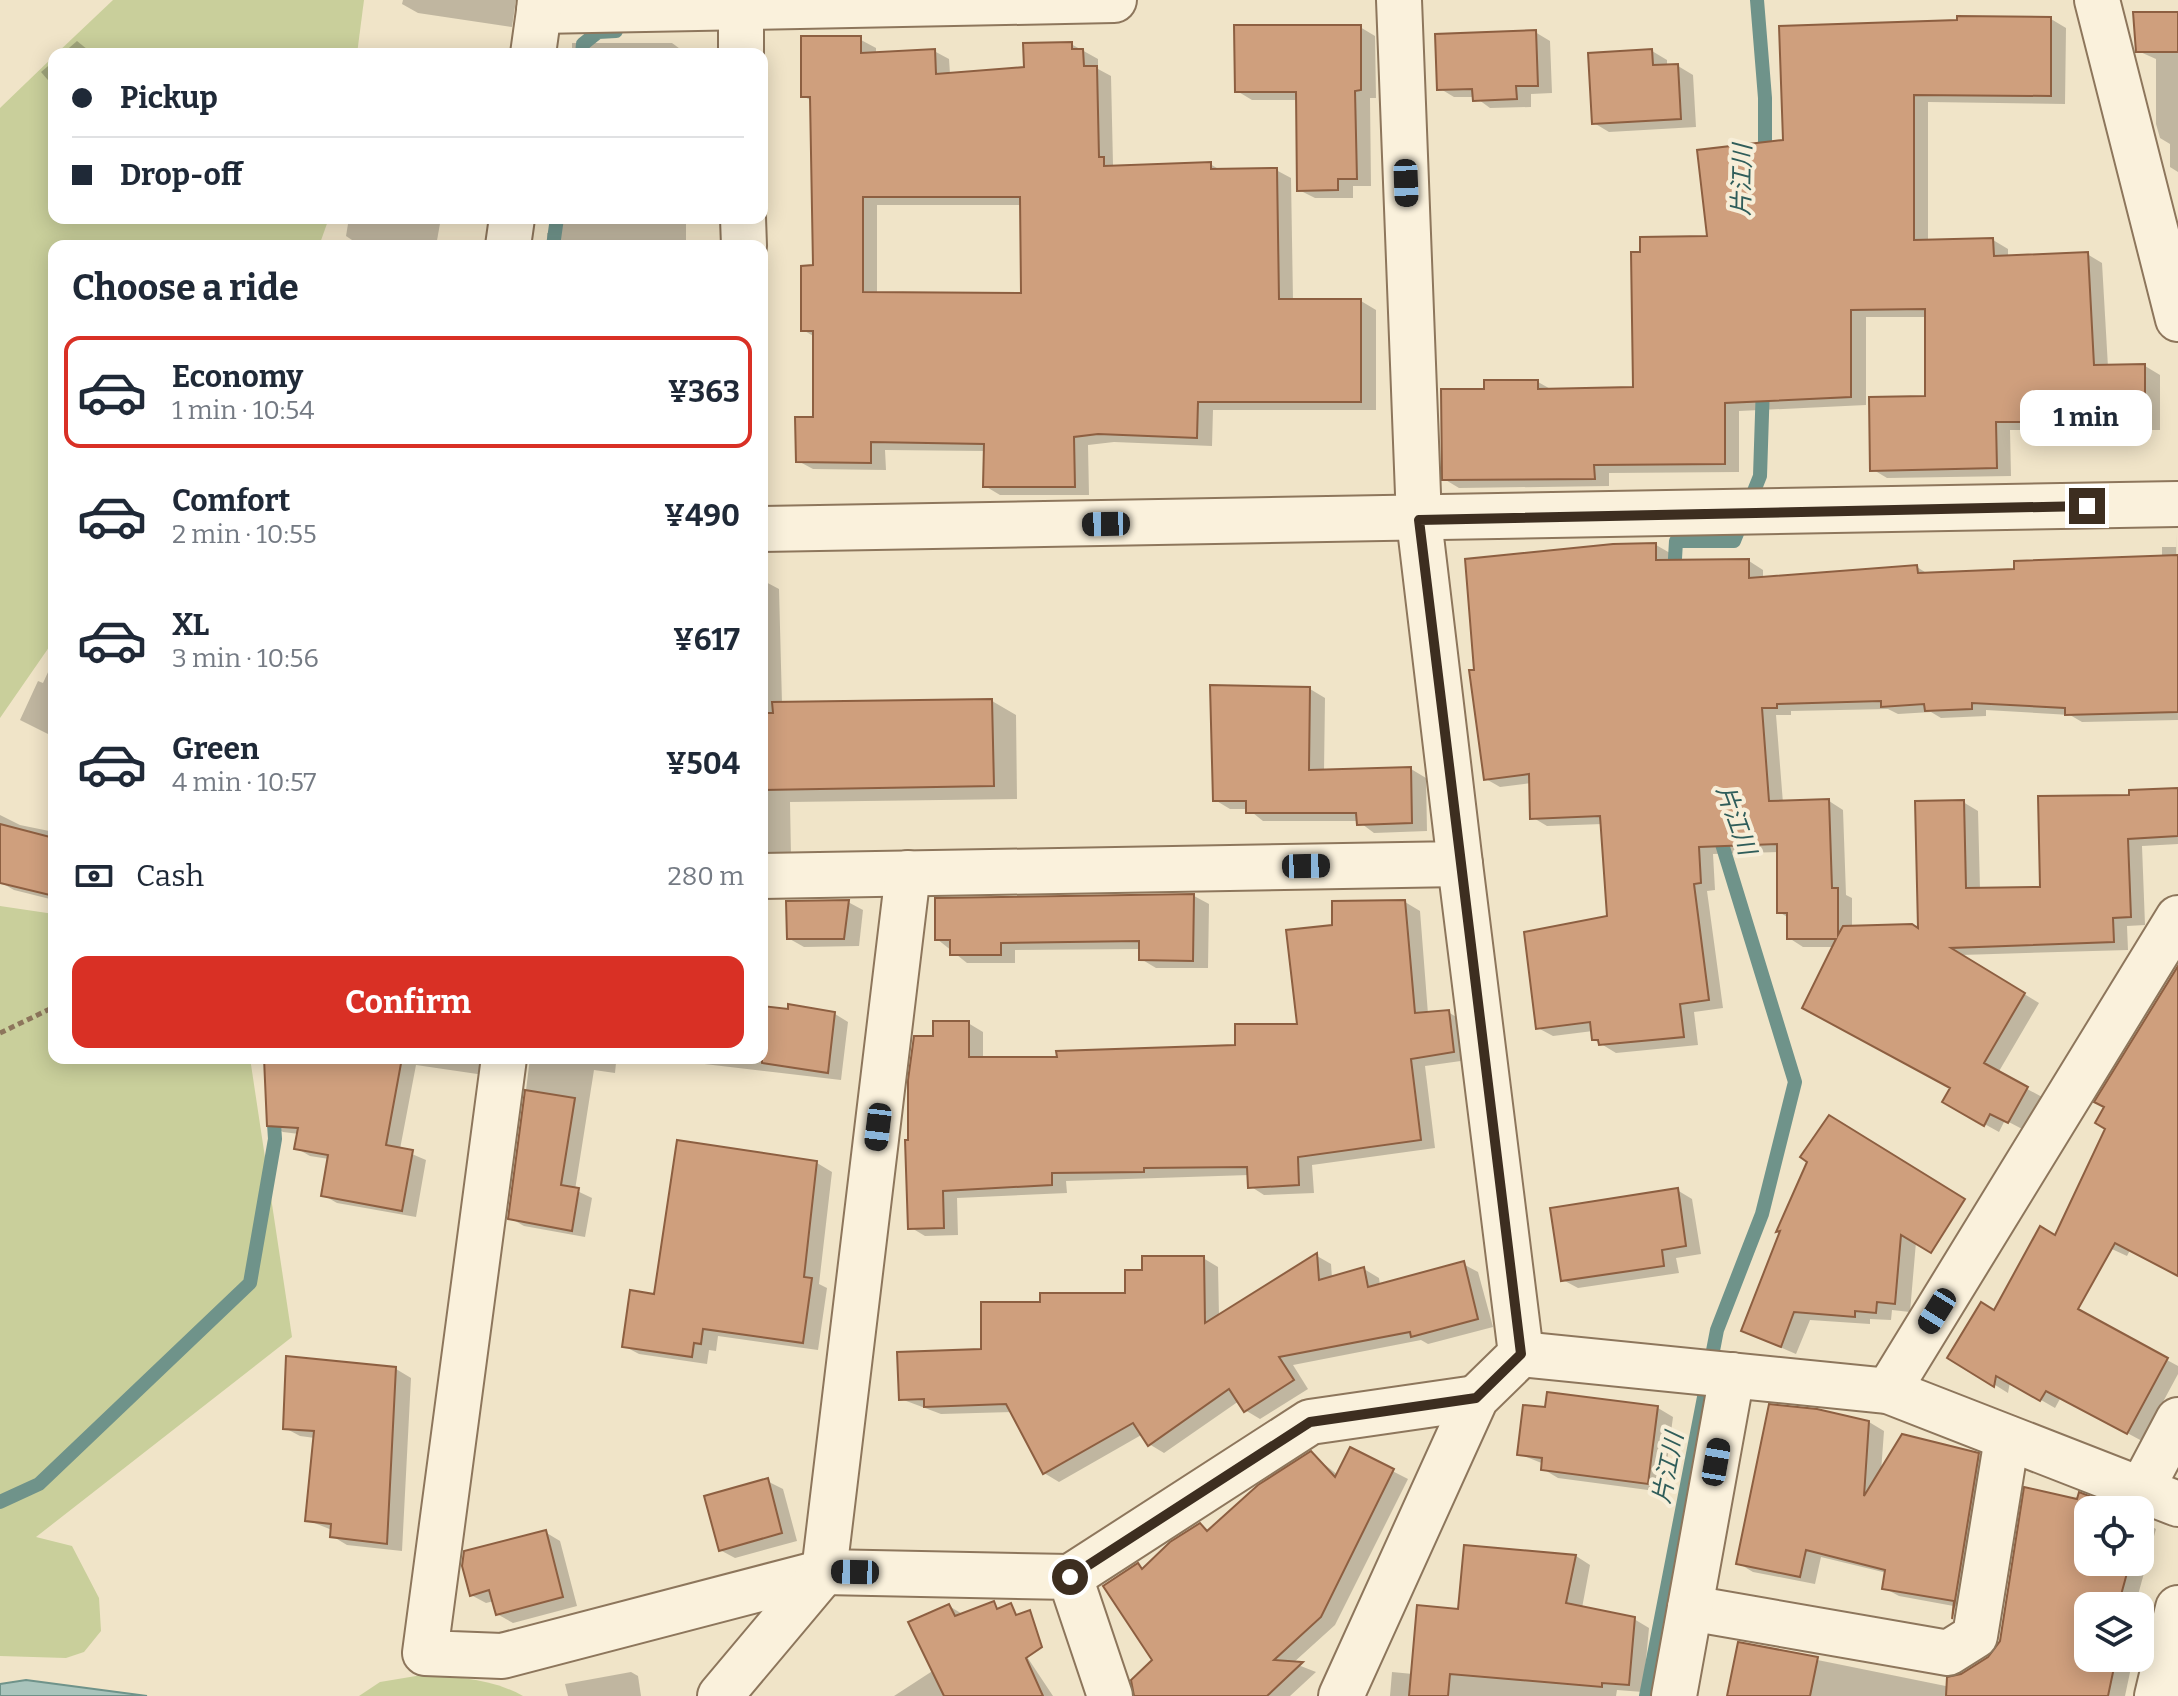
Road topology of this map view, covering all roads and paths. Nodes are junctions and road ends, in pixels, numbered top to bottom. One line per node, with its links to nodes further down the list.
1 (1114, 0): 4 (street)
2 (1399, 0): 10 (street)
3 (2097, 0): 8 (street)
4 (884, 2): 6 (street)
5 (539, 5): 6 (street); 7 (street)
6 (741, 36)
7 (534, 48)
8 (2178, 319)
9 (2178, 504): 10 (street)
10 (1419, 520): 11 (street); 12 (street)
11 (768, 529)
12 (1460, 864): 13 (street); 20 (street)
13 (908, 873): 14 (street); 27 (street)
14 (768, 876)
15 (2178, 918): 16 (street)
16 (2163, 974): 22 (street)
17 (48, 1010): 18 (path)
18 (0, 1033)
19 (503, 1064): 27 (street)
20 (1521, 1354): 21 (street); 23 (street)
21 (1732, 1375): 22 (street); 29 (street)
22 (1888, 1391): 25 (street)
23 (1476, 1398): 28 (street); 33 (street)
24 (2178, 1420): 26 (street)
25 (2007, 1438): 26 (street); 29 (street)
26 (2159, 1497)
27 (824, 1572): 28 (street); 31 (street)
28 (1070, 1577): 32 (street)
29 (1690, 1608): 34 (street)
30 (2178, 1608): 35 (street)
31 (720, 1696)
32 (1110, 1696)
33 (1341, 1696)
34 (1674, 1696)
35 (2157, 1696)

